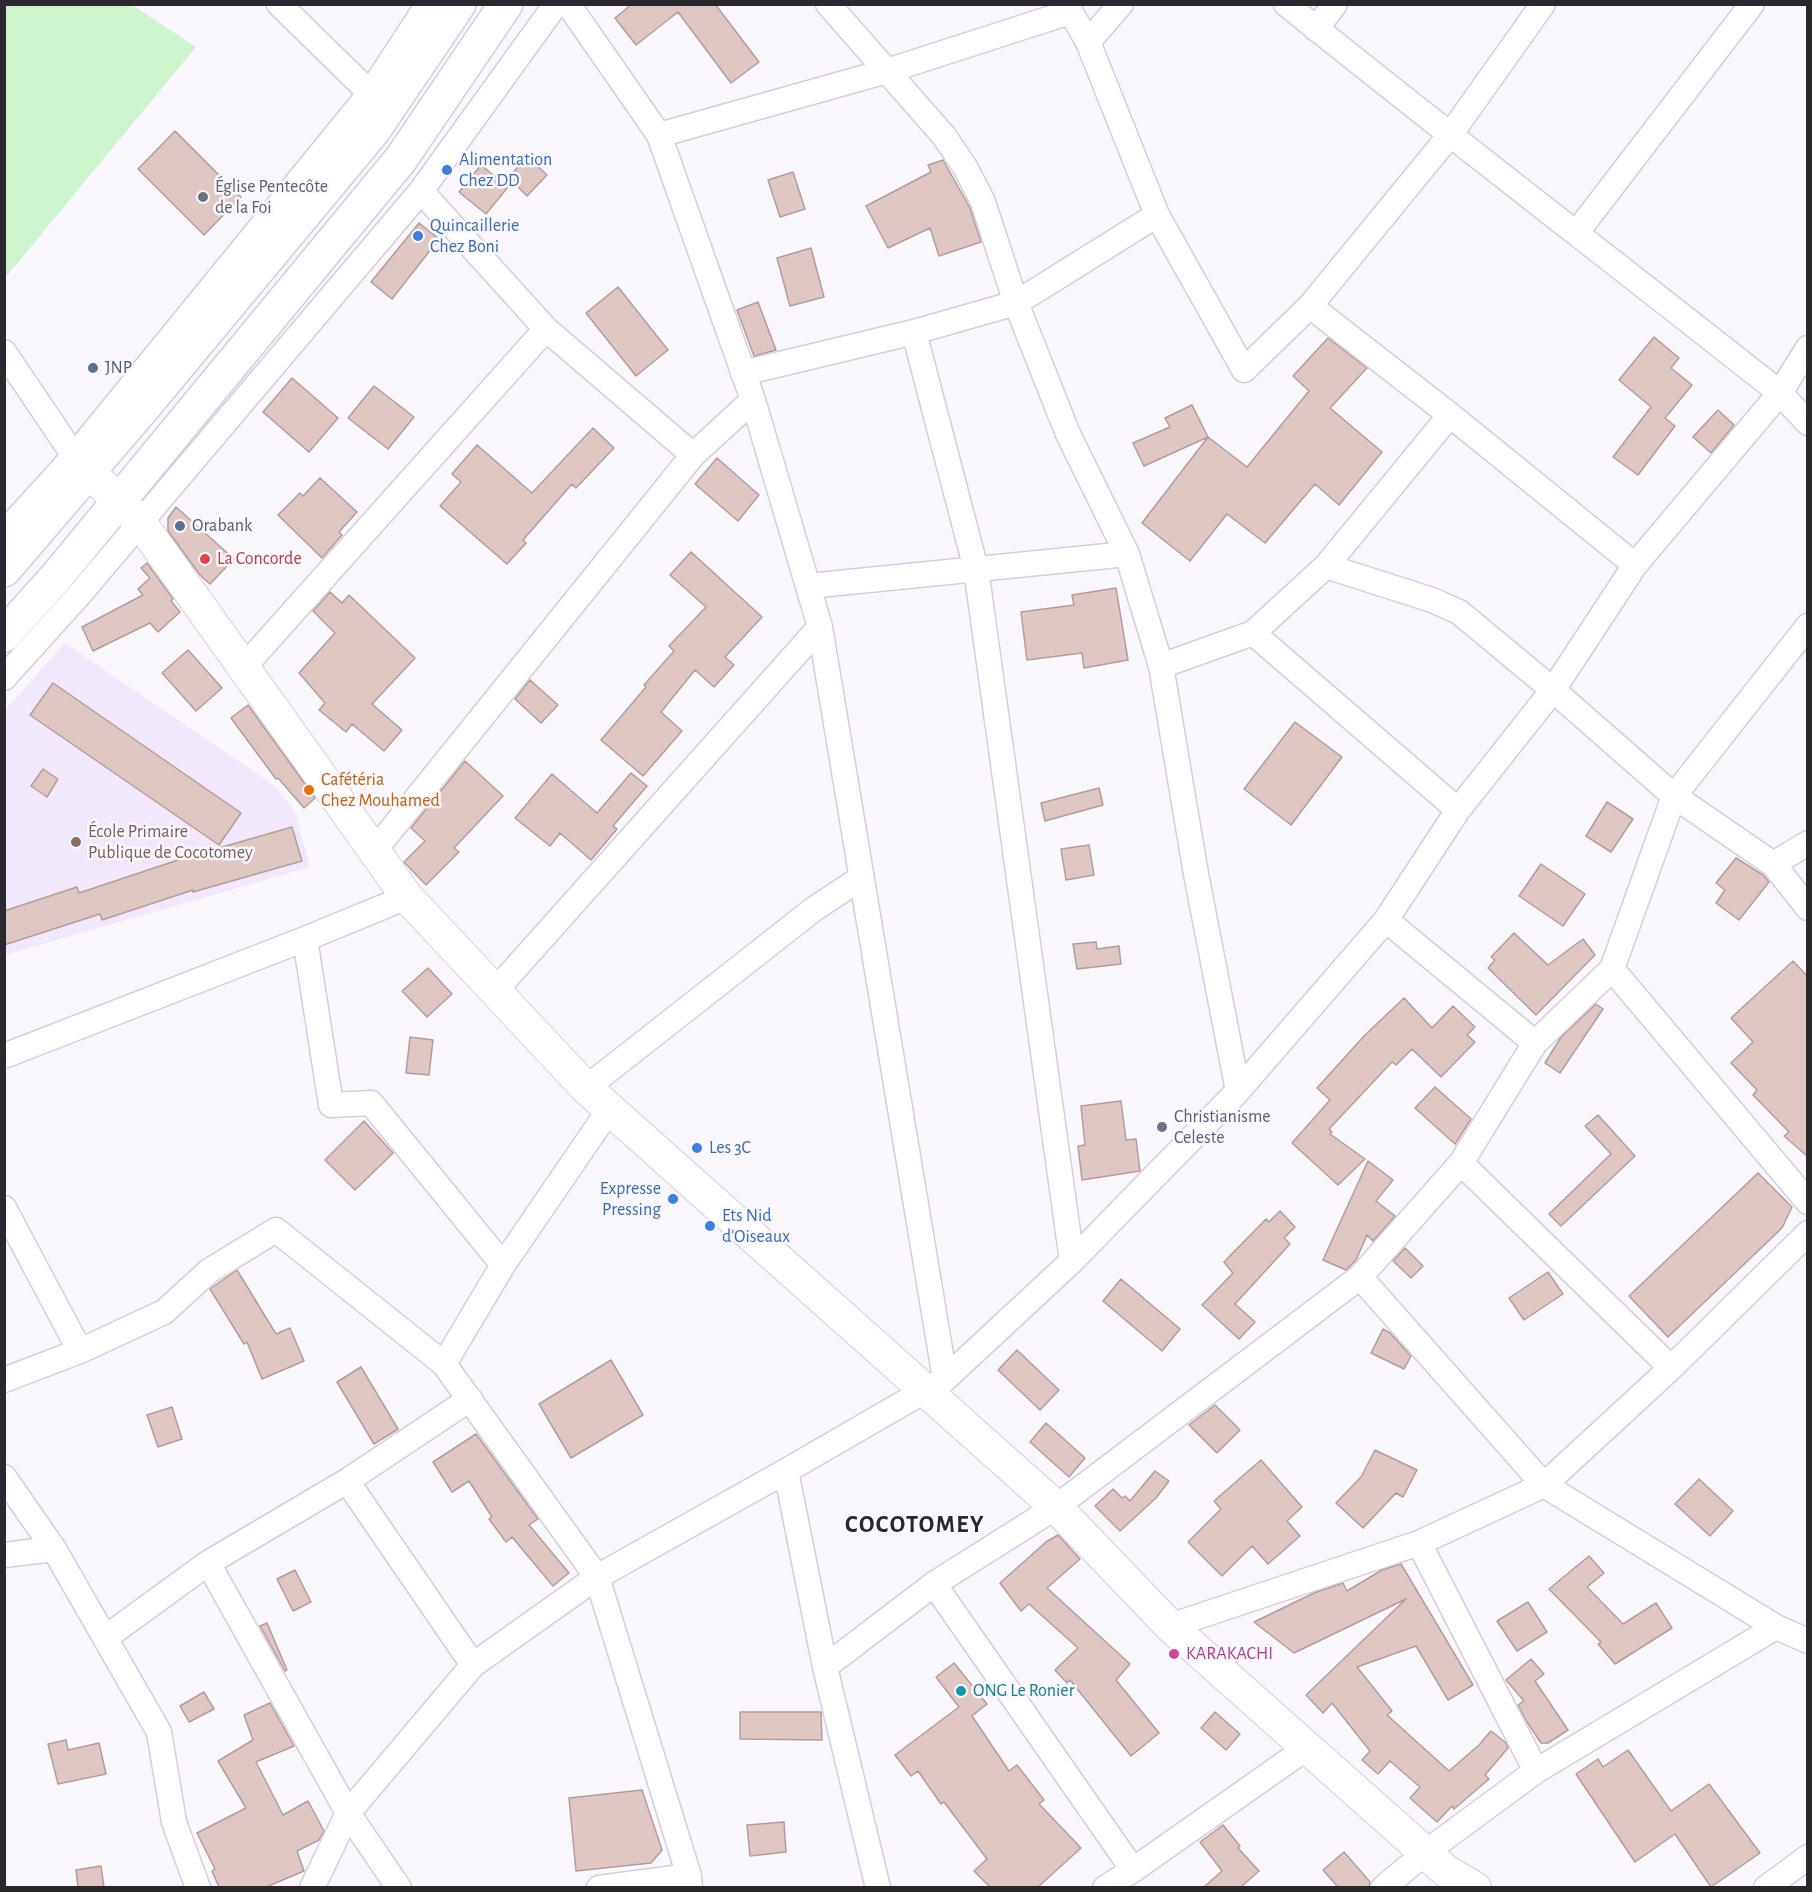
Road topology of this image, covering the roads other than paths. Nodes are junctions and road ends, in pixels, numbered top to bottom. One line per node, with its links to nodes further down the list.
1 (279, 4): 17 (street)
2 (428, 4): 17 (street)
3 (459, 4): 35 (highway)
4 (506, 4): 36 (highway)
5 (556, 4): 20 (street)
6 (568, 4): 18 (street)
7 (828, 4): 16 (street)
8 (1121, 4): 15 (street)
9 (1286, 4): 14 (street)
10 (1335, 4): 14 (street)
11 (1543, 4): 19 (street)
12 (1752, 4): 22 (street)
13 (1068, 8): 15 (street); 16 (street)
14 (1316, 29): 19 (street)
15 (1088, 42): 21 (street)
16 (887, 70): 18 (street); 23 (street)
17 (370, 93): 35 (street)
18 (659, 135): 29 (street)
19 (1450, 135): 22 (street); 24 (street)
20 (421, 191): 25 (street); 36 (street)
21 (1156, 215): 23 (street); 24 (street)
22 (1577, 232): 30 (street)
23 (1016, 303): 26 (street); 38 (street)
24 (1310, 306): 32 (street)
25 (546, 329): 34 (street); 49 (street)
26 (914, 333): 29 (street); 41 (street)
27 (1808, 348): 30 (street)
28 (4, 352): 35 (street)
29 (743, 373): 31 (street)
30 (1780, 393): 33 (street); 39 (street)
31 (753, 400): 34 (street); 43 (street)
32 (1450, 415): 39 (street); 40 (street)
33 (1808, 423)
34 (693, 455): 55 (street)
35 (81, 464): 36 (main road); 37 (street); 42 (highway)
36 (130, 512): 47 (highway); 49 (main road); 50 (street)
37 (4, 533)
38 (1127, 554): 41 (street); 48 (street)
39 (1635, 565): 51 (street)
40 (1326, 566): 46 (street); 51 (street)
41 (976, 569): 43 (street); 73 (street)
42 (4, 570)
43 (809, 586): 45 (street)
44 (1808, 626): 52 (street)
45 (820, 627): 57 (street); 63 (street)
46 (1253, 633): 48 (street); 53 (street)
47 (4, 635)
48 (1161, 666): 67 (street)
49 (243, 668): 55 (main road)
50 (4, 678)
51 (1553, 690): 52 (street); 53 (street)
52 (1674, 796): 56 (street); 62 (street)
53 (1458, 810): 60 (street)
54 (1808, 843): 56 (street)
55 (374, 851): 58 (main road)
56 (1773, 864): 59 (street)
57 (861, 878): 66 (street); 80 (street)
58 (407, 897): 61 (street); 63 (main road)
59 (1808, 909)
60 (1386, 920): 64 (street); 67 (street)
61 (305, 939): 65 (street); 74 (street)
62 (1612, 969): 64 (street); 70 (street)
63 (495, 991): 66 (main road)
64 (1534, 1043): 69 (street)
65 (4, 1056)
66 (586, 1088): 68 (main road)
67 (1238, 1091): 73 (street)
68 (609, 1110): 74 (street); 80 (main road)
69 (1461, 1162): 75 (street); 78 (street)
70 (1808, 1202)
71 (4, 1209): 76 (street)
72 (1808, 1233): 78 (street)
73 (1072, 1261): 80 (street)
74 (502, 1265): 77 (street)
75 (1360, 1276): 85 (street); 86 (street)
76 (80, 1351): 77 (street); 79 (street)
77 (444, 1364): 81 (street)
78 (1671, 1368): 85 (street)
79 (4, 1380)
80 (934, 1384): 82 (street); 86 (main road)
81 (470, 1400): 84 (street); 91 (street)
82 (786, 1471): 91 (street); 98 (street)
83 (4, 1477): 88 (street)
84 (347, 1481): 90 (street); 97 (street)
85 (1544, 1485): 87 (street); 94 (street)
86 (1056, 1507): 92 (street); 93 (main road)
87 (1419, 1543): 93 (street); 100 (street)
88 (54, 1549): 89 (street); 95 (street)
89 (4, 1556)
90 (208, 1563): 95 (street); 101 (street)
91 (597, 1576): 97 (street); 105 (street)
92 (934, 1584): 98 (street); 103 (street)
93 (1170, 1626): 99 (main road)
94 (1776, 1627): 96 (street); 100 (street)
95 (105, 1638): 106 (street)
96 (1808, 1641)
97 (473, 1665): 101 (street)
98 (825, 1667): 110 (street)
99 (1308, 1747): 103 (street); 104 (main road)
100 (1536, 1771): 104 (street)
101 (348, 1813): 107 (street); 108 (street)
102 (1808, 1857): 114 (street)
103 (1133, 1870): 111 (street)
104 (1443, 1870): 112 (street); 113 (main road)
105 (689, 1882): 109 (street)
106 (198, 1887)
107 (312, 1887)
108 (399, 1887)
109 (599, 1887)
110 (878, 1887)
111 (1105, 1887)
112 (1383, 1887)
113 (1475, 1887)
114 (1766, 1887)

